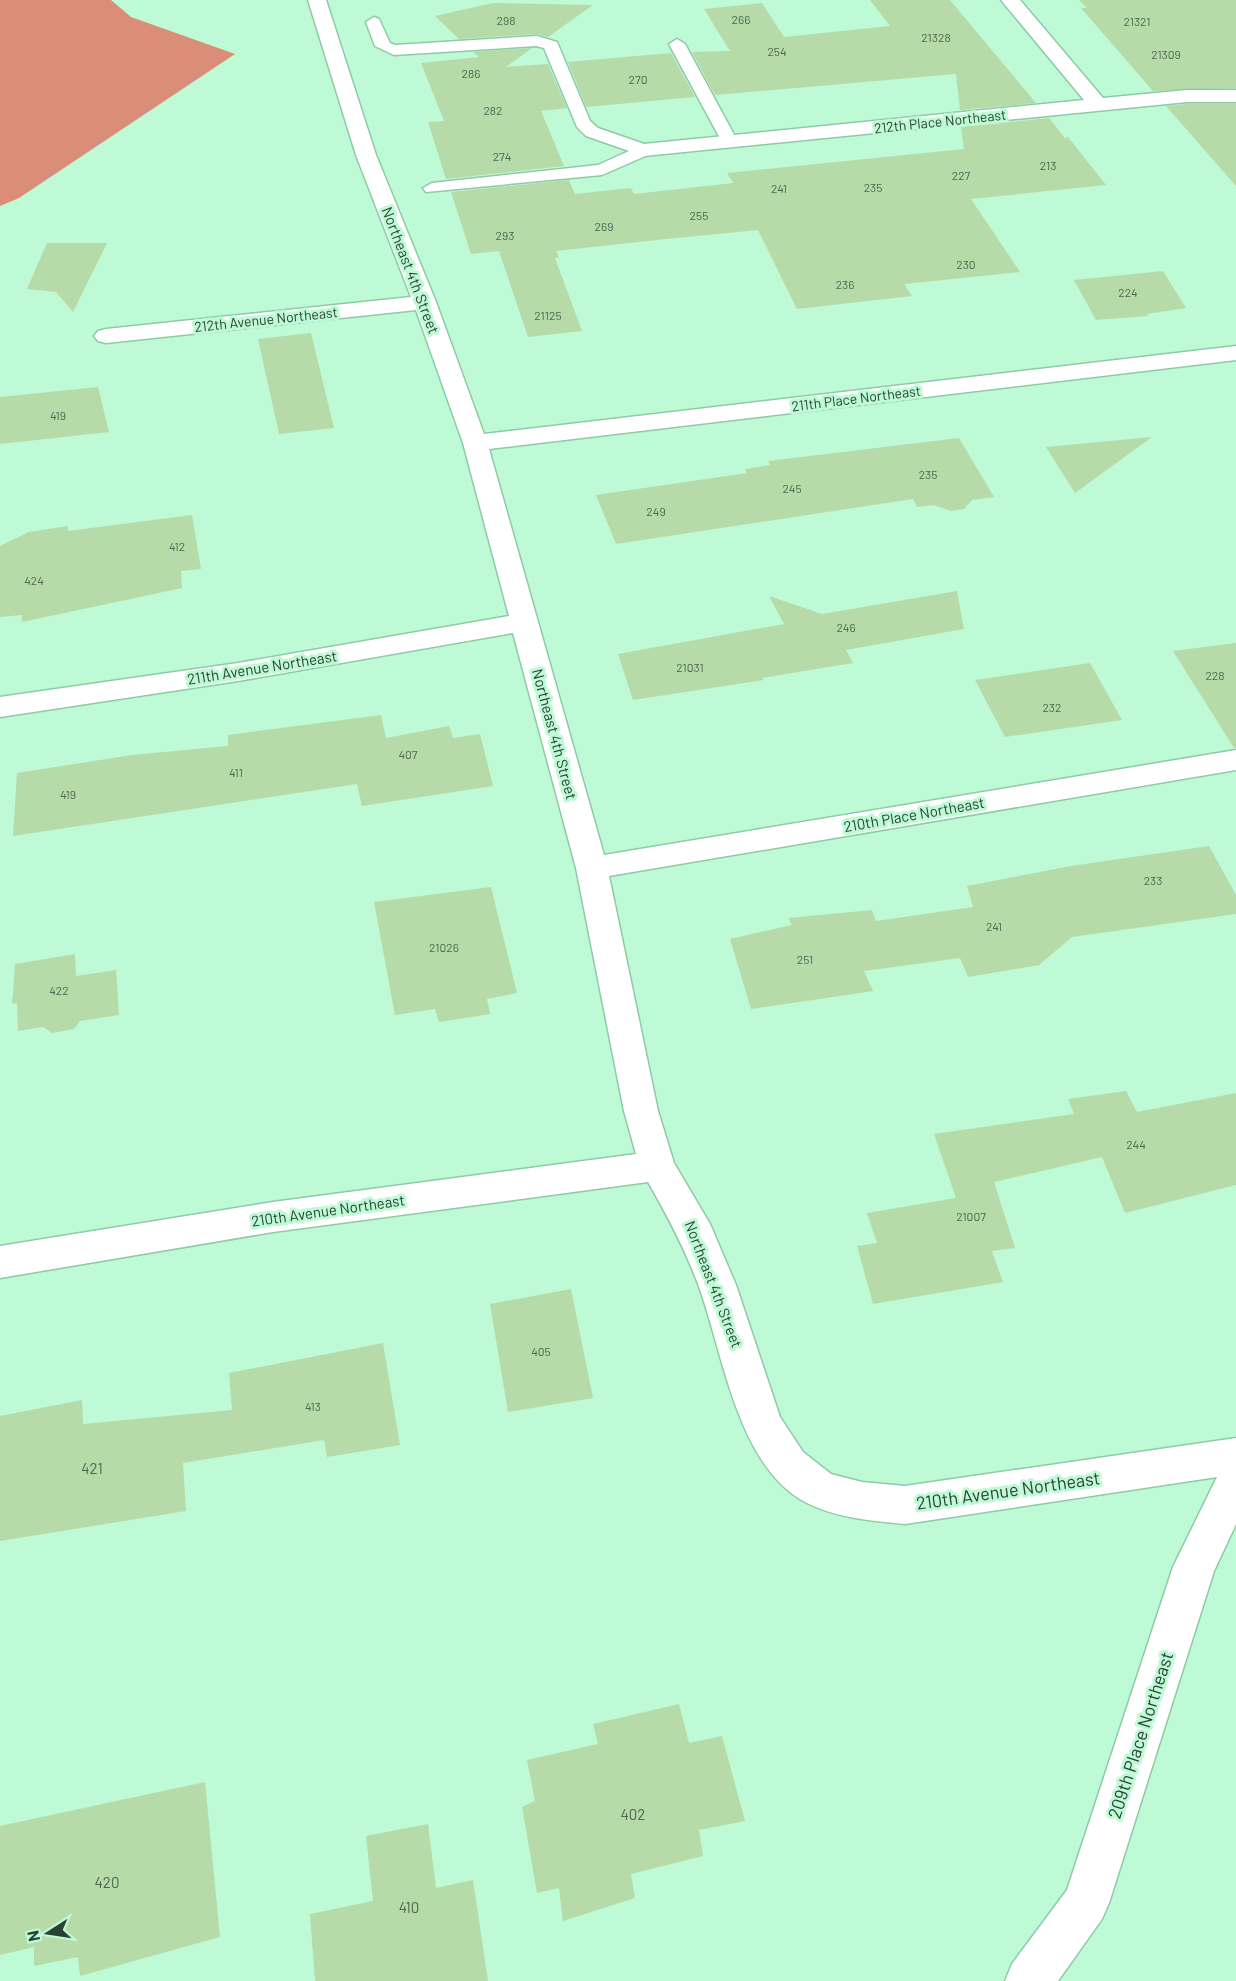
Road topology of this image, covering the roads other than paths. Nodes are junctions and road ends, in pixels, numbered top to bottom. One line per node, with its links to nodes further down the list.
1 (317, 0): 10 (street, Northeast 4th Street)
2 (1010, 0): 6 (street)
3 (374, 22): 8 (lane)
4 (677, 44): 7 (lane)
5 (1236, 96): 6 (street, 212th Place Northeast)
6 (1099, 106): 7 (street, 212th Place Northeast)
7 (730, 142): 8 (street, 212th Place Northeast)
8 (644, 150): 9 (lane)
9 (432, 189)
10 (425, 302): 11 (street, 212th Avenue Northeast); 13 (street, Northeast 4th Street)
11 (106, 336)
12 (1236, 352): 13 (street, 211th Place Northeast)
13 (475, 443): 14 (street, Northeast 4th Street)
14 (524, 622): 15 (street, 211th Avenue Northeast); 17 (street, Northeast 4th Street)
15 (0, 707)
16 (1236, 760): 17 (street, 210th Place Northeast)
17 (592, 867): 18 (street, Northeast 4th Street)
18 (657, 1166): 19 (street, 210th Avenue Northeast); 21 (street, Northeast 4th Street)
19 (0, 1262)
20 (1236, 1456): 21 (street, 210th Avenue Northeast)
21 (789, 1465)
22 (1236, 1481): 23 (street, 209th Place Northeast)
23 (1029, 1981)

